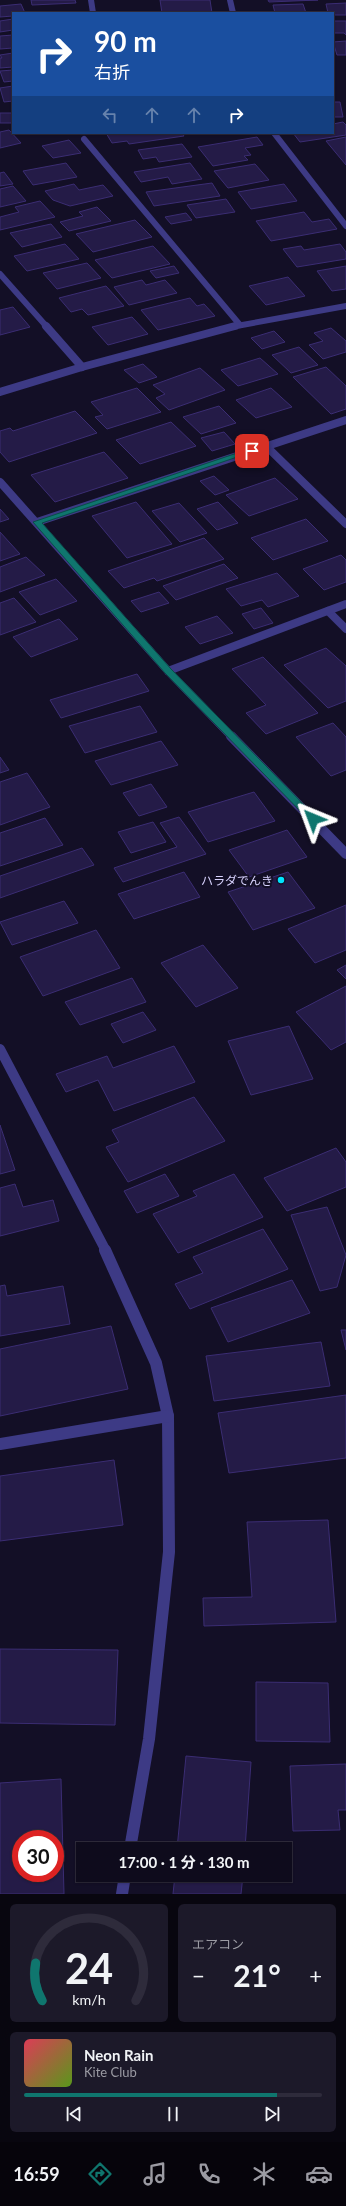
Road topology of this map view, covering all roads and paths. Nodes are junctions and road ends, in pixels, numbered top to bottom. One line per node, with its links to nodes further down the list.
1 (91, 0): 3 (street)
2 (230, 0): 4 (street)
3 (93, 12)
4 (233, 12)
5 (275, 134): 7 (street)
6 (84, 139): 10 (street)
7 (346, 226)
8 (0, 274): 11 (street)
9 (346, 306): 10 (street)
10 (240, 325): 11 (street)
11 (82, 367): 12 (street)
12 (0, 392)
13 (346, 420): 14 (street)
14 (266, 446): 16 (street); 17 (street)
15 (0, 482): 16 (street)
16 (37, 522): 21 (street)
17 (346, 524)
18 (346, 604): 19 (street)
19 (328, 611): 20 (street); 21 (street)
20 (346, 630)
21 (168, 671): 22 (street)
22 (346, 854)
23 (0, 1049): 24 (street)
24 (168, 1416): 25 (street); 26 (street)
25 (0, 1444)
26 (131, 1842)
27 (124, 1882): 28 (street)
28 (122, 1894)

